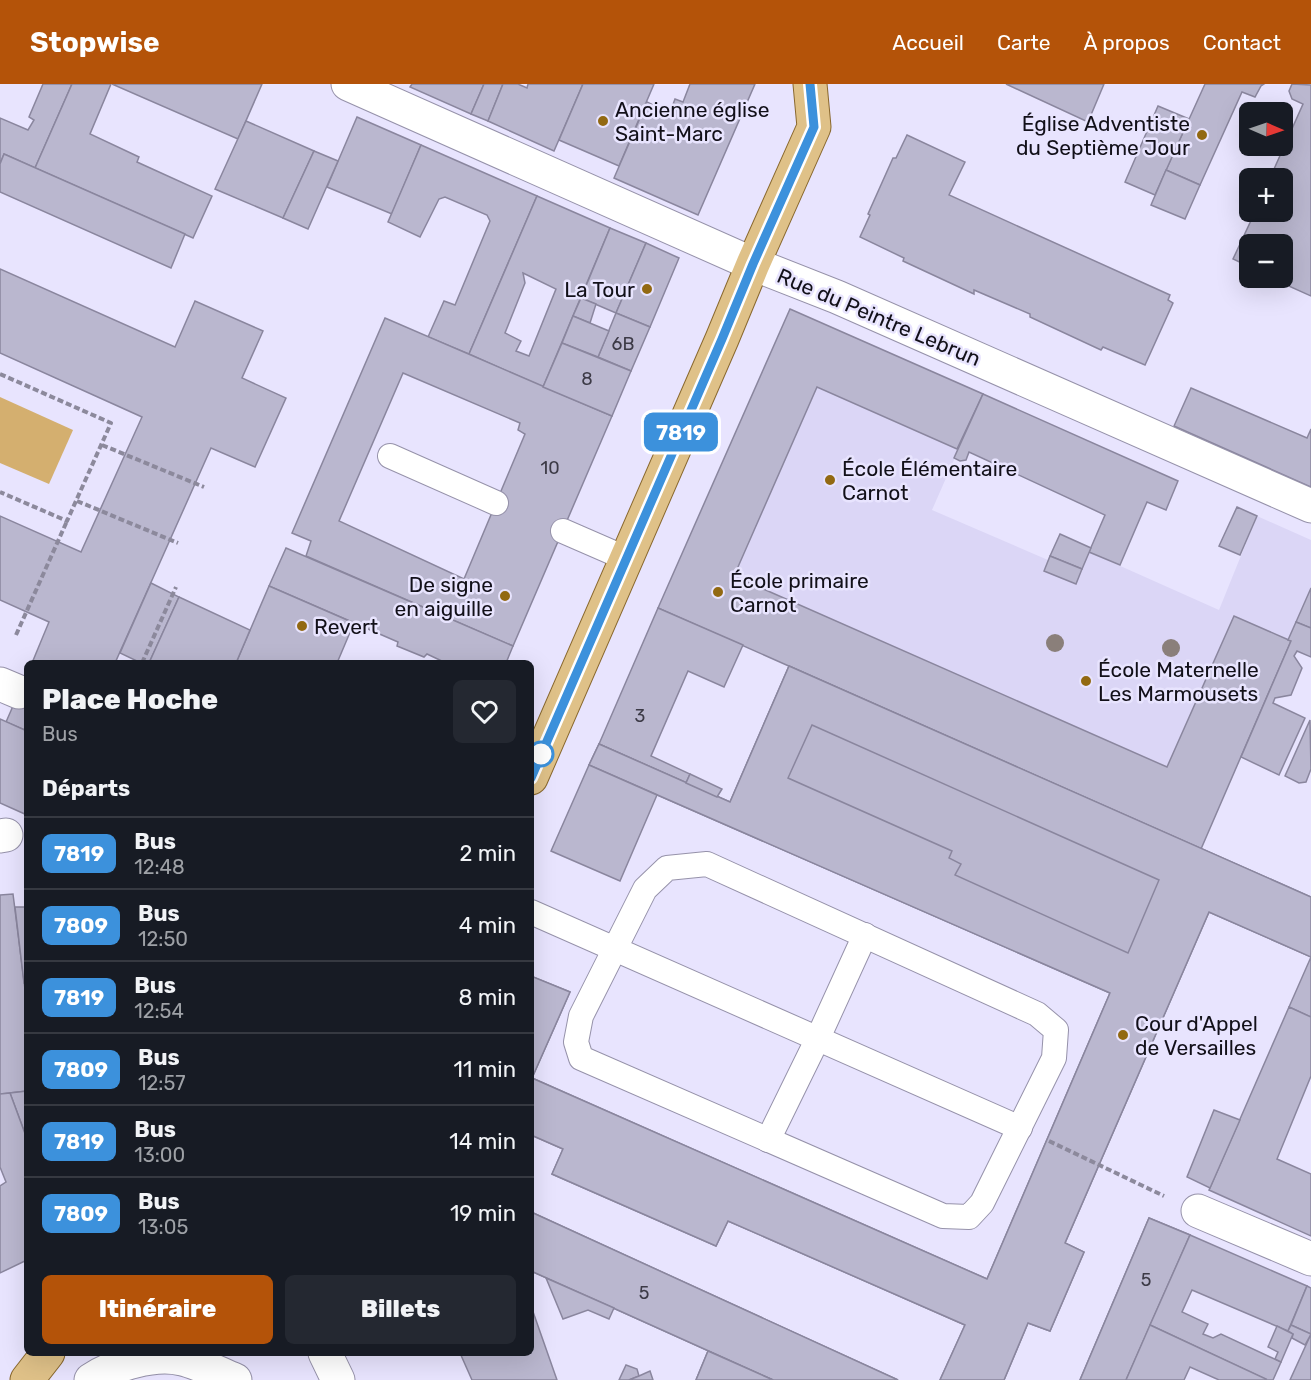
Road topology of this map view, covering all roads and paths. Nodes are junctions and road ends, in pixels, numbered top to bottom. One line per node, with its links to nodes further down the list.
1 (348, 84): 3 (street, Rue du Peintre Lebrun)
2 (810, 84): 3 (main road)
3 (753, 264): 11 (street, Rue du Peintre Lebrun); 15 (main road)
4 (0, 374): 5 (path)
5 (102, 445): 7 (path); 9 (path)
6 (390, 456): 10 (lane)
7 (204, 487)
8 (0, 492): 12 (path)
9 (77, 501): 12 (path); 14 (path)
10 (496, 503)
11 (1311, 506)
12 (67, 521): 17 (path)
13 (563, 531): 15 (lane)
14 (178, 543)
15 (625, 558): 19 (main road)
16 (176, 587): 18 (path)
17 (16, 635)
18 (143, 660)
19 (534, 771)
20 (534, 913): 22 (lane)
21 (865, 935): 22 (lane); 23 (lane); 24 (lane)
22 (616, 948): 23 (lane); 25 (lane)
23 (819, 1038): 24 (lane); 25 (lane)
24 (1020, 1128): 25 (lane); 26 (path)
25 (768, 1140)
26 (1198, 1211): 27 (street)
27 (1311, 1259)
28 (46, 1356): 30 (main road)
29 (326, 1356): 33 (street)
30 (27, 1380)
31 (91, 1380): 32 (street)
32 (235, 1380)
33 (338, 1380)

